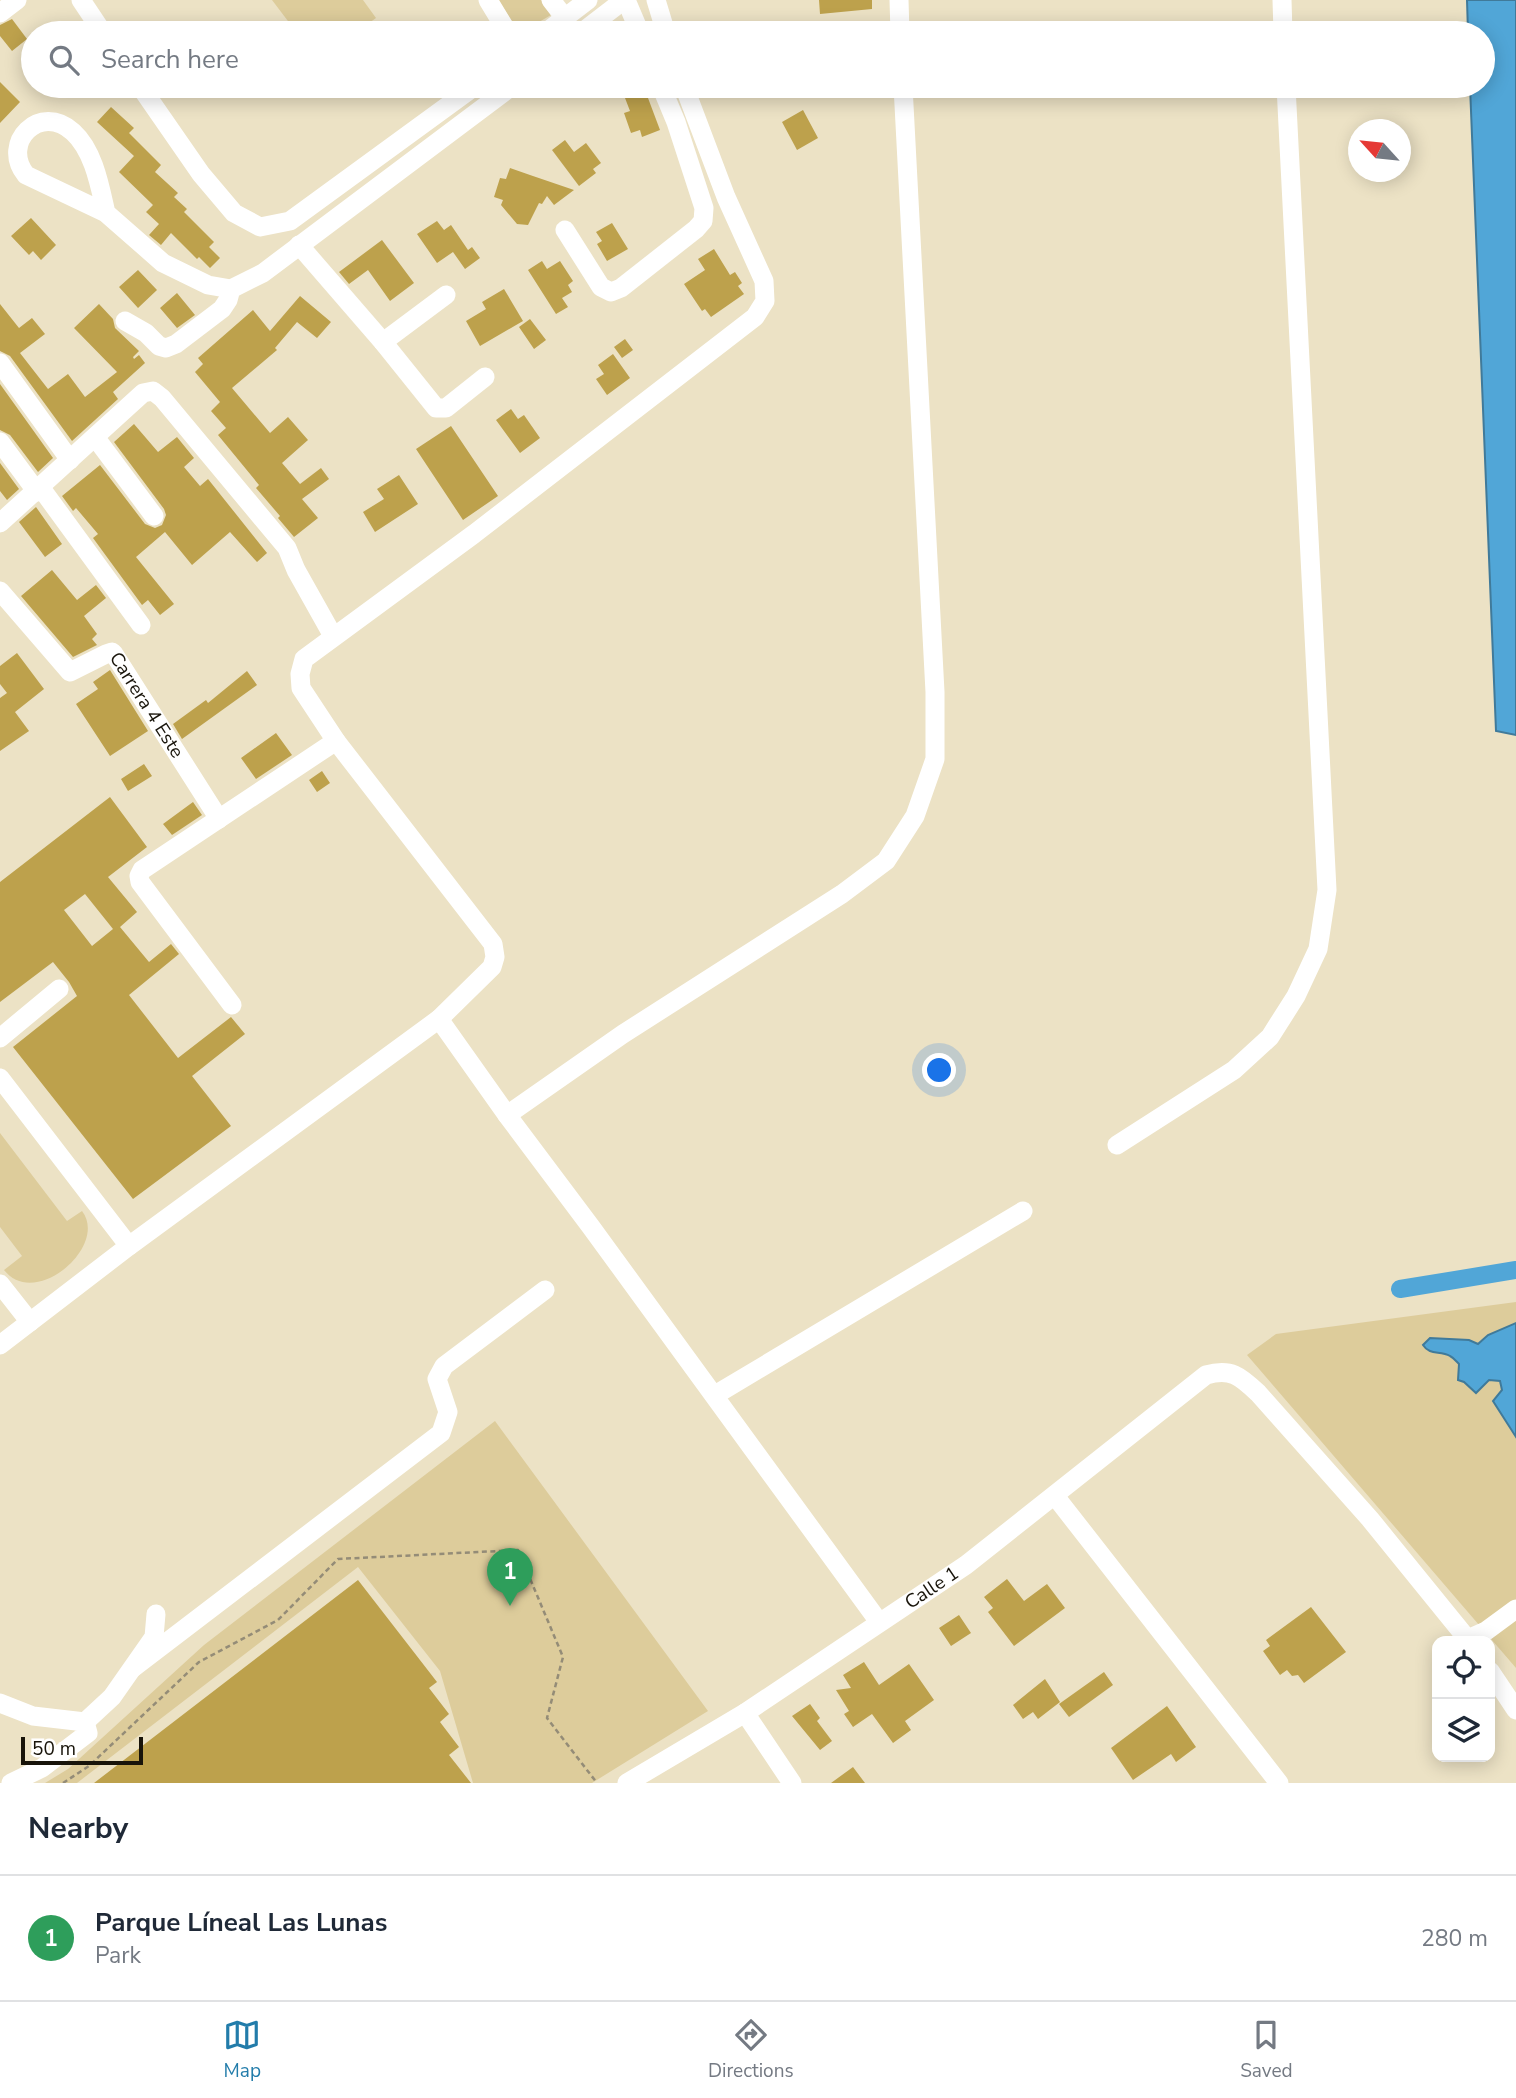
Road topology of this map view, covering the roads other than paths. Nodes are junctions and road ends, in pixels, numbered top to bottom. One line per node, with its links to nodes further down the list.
1 (17, 0): 10 (street)
2 (81, 0): 12 (street)
3 (488, 0): 13 (street)
4 (551, 0): 11 (street)
5 (588, 0): 11 (street)
6 (625, 0): 15 (street); 16 (street)
7 (656, 0): 17 (street)
8 (899, 0): 18 (street)
9 (1282, 0): 19 (street)
10 (0, 13)
11 (565, 19): 14 (street)
12 (95, 21)
13 (501, 21)
14 (562, 21)
15 (597, 21)
16 (635, 21)
17 (662, 21)
18 (900, 21)
19 (1283, 21)
20 (148, 98): 21 (street)
21 (459, 98)
22 (496, 98): 29 (street)
23 (666, 98): 28 (street)
24 (689, 98): 44 (street)
25 (904, 98): 52 (street)
26 (1287, 98): 53 (street)
27 (106, 213): 27 (street); 30 (street)
28 (565, 230)
29 (299, 245): 30 (street); 33 (street)
30 (231, 289): 32 (street)
31 (446, 295): 33 (street)
32 (125, 321)
33 (383, 342): 35 (street)
34 (0, 363): 38 (street)
35 (485, 377)
36 (95, 438): 38 (street); 40 (street); 44 (street)
37 (0, 442): 39 (street)
38 (70, 460): 39 (street)
39 (39, 490): 41 (street); 43 (street)
40 (154, 516)
41 (0, 523)
42 (0, 591): 46 (street, Carrera 4 Este)
43 (141, 625)
44 (333, 636): 45 (street)
45 (336, 741): 46 (street); 49 (street)
46 (219, 819): 48 (street)
47 (60, 989): 50 (street)
48 (232, 1004)
49 (439, 1019): 52 (street); 55 (street)
50 (0, 1038)
51 (0, 1078): 55 (street)
52 (507, 1115): 60 (street)
53 (1116, 1145)
54 (1023, 1211): 60 (street)
55 (129, 1246): 58 (street)
56 (0, 1284): 58 (street)
57 (545, 1290): 67 (street)
58 (30, 1322): 59 (street)
59 (0, 1345)
60 (715, 1395): 64 (street)
61 (1055, 1496): 64 (street, Calle 1); 65 (street, Calle 1); 76 (street)
62 (1516, 1609): 66 (street)
63 (156, 1614): 67 (street)
64 (879, 1622): 71 (street, Calle 1)
65 (1466, 1636)
66 (1477, 1636)
67 (132, 1668): 72 (street)
68 (1495, 1678): 70 (street)
69 (0, 1703): 72 (street)
70 (1516, 1710)
71 (745, 1713): 74 (street, Calle 1); 75 (street)
72 (85, 1722): 73 (street)
73 (11, 1783)
74 (627, 1783)
75 (792, 1783)
76 (1279, 1783)

